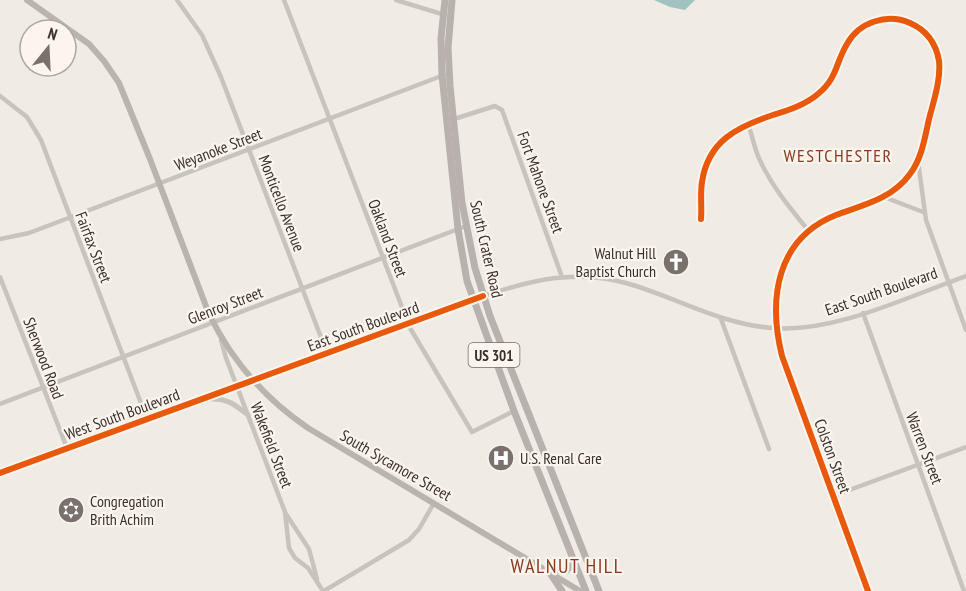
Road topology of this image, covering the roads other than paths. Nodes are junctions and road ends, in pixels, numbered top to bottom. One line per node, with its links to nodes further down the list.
1 (27, 0): 15 (main road, South Sycamore Street)
2 (177, 0): 13 (street, Monticello Avenue)
3 (284, 0): 10 (street, Oakland Street)
4 (396, 0): 7 (street)
5 (445, 0): 7 (main road, South Crater Road / US 301)
6 (452, 0): 7 (main road, South Crater Road / US 301)
7 (446, 16): 8 (main road, South Crater Road / US 301)
8 (446, 74): 10 (street, Weyanoke Street); 11 (main road, South Crater Road / US 301)
9 (0, 96): 18 (street, Fairfax Street)
10 (330, 119): 13 (street, Weyanoke Street); 24 (street, Oakland Street)
11 (450, 120): 20 (main road, South Crater Road / US 301); 21 (main road, South Crater Road / US 301); 27 (street, Fort Mahone Street)
12 (748, 124): 14 (street); 19 (street); 22 (street)
13 (248, 150): 15 (street, Weyanoke Street); 29 (street, Monticello Avenue)
14 (918, 161): 16 (street); 17 (street)
15 (160, 184): 18 (street, Weyanoke Street); 34 (main road, South Sycamore Street)
16 (884, 197): 17 (street); 22 (street)
17 (924, 212): 28 (street)
18 (70, 218): 23 (street, Weyanoke Street); 40 (street, Fairfax Street)
19 (701, 219)
20 (466, 226): 21 (street, Glenroy Street); 30 (main road, South Crater Road / US 301)
21 (458, 229): 24 (street, Glenroy Street); 31 (main road, South Crater Road / US 301)
22 (808, 230): 36 (street, Colston Street)
23 (0, 239)
24 (383, 258): 29 (street, Glenroy Street); 35 (street, Oakland Street)
25 (966, 276): 28 (street, East South Boulevard)
26 (0, 277): 43 (street, Sherwood Road)
27 (562, 277): 30 (street, East South Boulevard); 33 (street, East South Boulevard)
28 (948, 282): 32 (street, East South Boulevard); 37 (street)
29 (301, 288): 34 (street, Glenroy Street); 39 (street, Monticello Avenue)
30 (483, 296): 31 (street, East South Boulevard); 64 (main road, South Crater Road / US 301)
31 (473, 300): 35 (street, East South Boulevard); 46 (main road, South Crater Road / US 301)
32 (863, 314): 36 (street, East South Boulevard); 52 (street, Warren Street)
33 (721, 319): 36 (street, East South Boulevard); 51 (street)
34 (213, 322): 38 (main road, South Sycamore Street); 40 (street, Glenroy Street)
35 (408, 323): 39 (street, East South Boulevard); 46 (street, Oakland Street)
36 (777, 329): 54 (street, Colston Street)
37 (966, 330)
38 (221, 337): 41 (main road, South Sycamore Street); 42 (street, South Sycamore Street)
39 (327, 353): 41 (street, East South Boulevard)
40 (124, 356): 43 (street, Glenroy Street); 48 (street, Fairfax Street)
41 (253, 381): 42 (street, West South Boulevard); 55 (main road, South Sycamore Street)
42 (237, 386): 44 (street, West South Boulevard); 47 (street, Wakefield Street)
43 (42, 388): 45 (street, Glenroy Street); 50 (street, Sherwood Road)
44 (203, 399): 47 (street); 48 (street, West South Boulevard)
45 (0, 404)
46 (514, 411): 57 (main road, South Crater Road / US 301)
47 (248, 415): 56 (street, Wakefield Street)
48 (147, 419): 50 (street, West South Boulevard)
49 (966, 447): 52 (street)
50 (67, 448): 53 (street, West South Boulevard)
51 (769, 448)
52 (918, 465): 54 (street); 66 (street, Warren Street)
53 (0, 473)
54 (833, 496): 65 (street, Colston Street)
55 (434, 503): 58 (main road, South Sycamore Street); 60 (street)
56 (285, 512): 59 (street, Wakefield Street); 59 (street, Wakefield Street)
57 (572, 556): 58 (main road); 63 (main road, South Crater Road / US 301)
58 (548, 570): 61 (main road); 62 (main road, South Sycamore Street)
59 (318, 583): 60 (street, Wakefield Street)
60 (324, 591)
61 (562, 591)
62 (580, 591)
63 (586, 591)
64 (598, 591)
65 (868, 591)
66 (964, 591)

